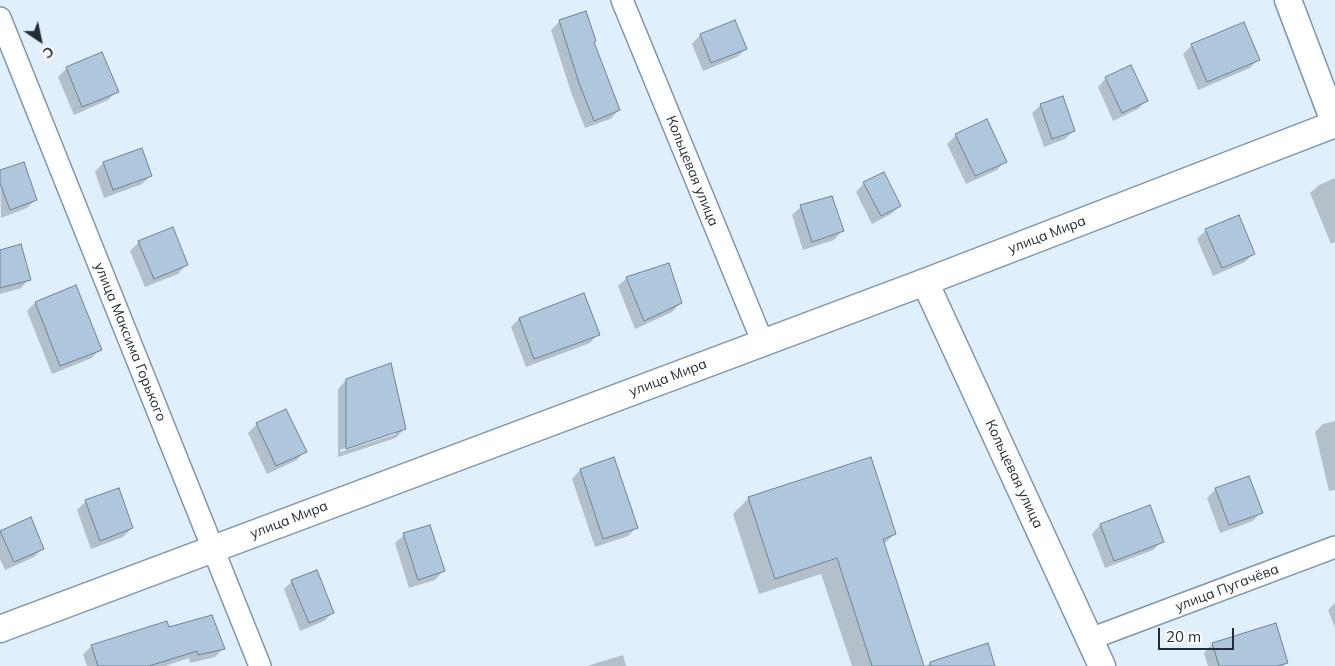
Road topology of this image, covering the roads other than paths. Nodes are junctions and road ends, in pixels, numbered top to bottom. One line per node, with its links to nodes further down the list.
1 (622, 0): 6 (street, Кольцевая улица)
2 (1288, 0): 4 (street)
3 (0, 18): 8 (street, улица Максима Горького)
4 (1335, 124): 5 (street, улица Мира)
5 (925, 282): 6 (street, улица Мира); 10 (street, Кольцевая улица)
6 (763, 342): 8 (street, улица Мира)
7 (1335, 547): 10 (street, улица Пугачёва)
8 (214, 549): 9 (street, улица Мира); 11 (street, улица Максима Горького)
9 (0, 629)
10 (1090, 639): 12 (street, Кольцевая улица)
11 (260, 666)
12 (1102, 666)

